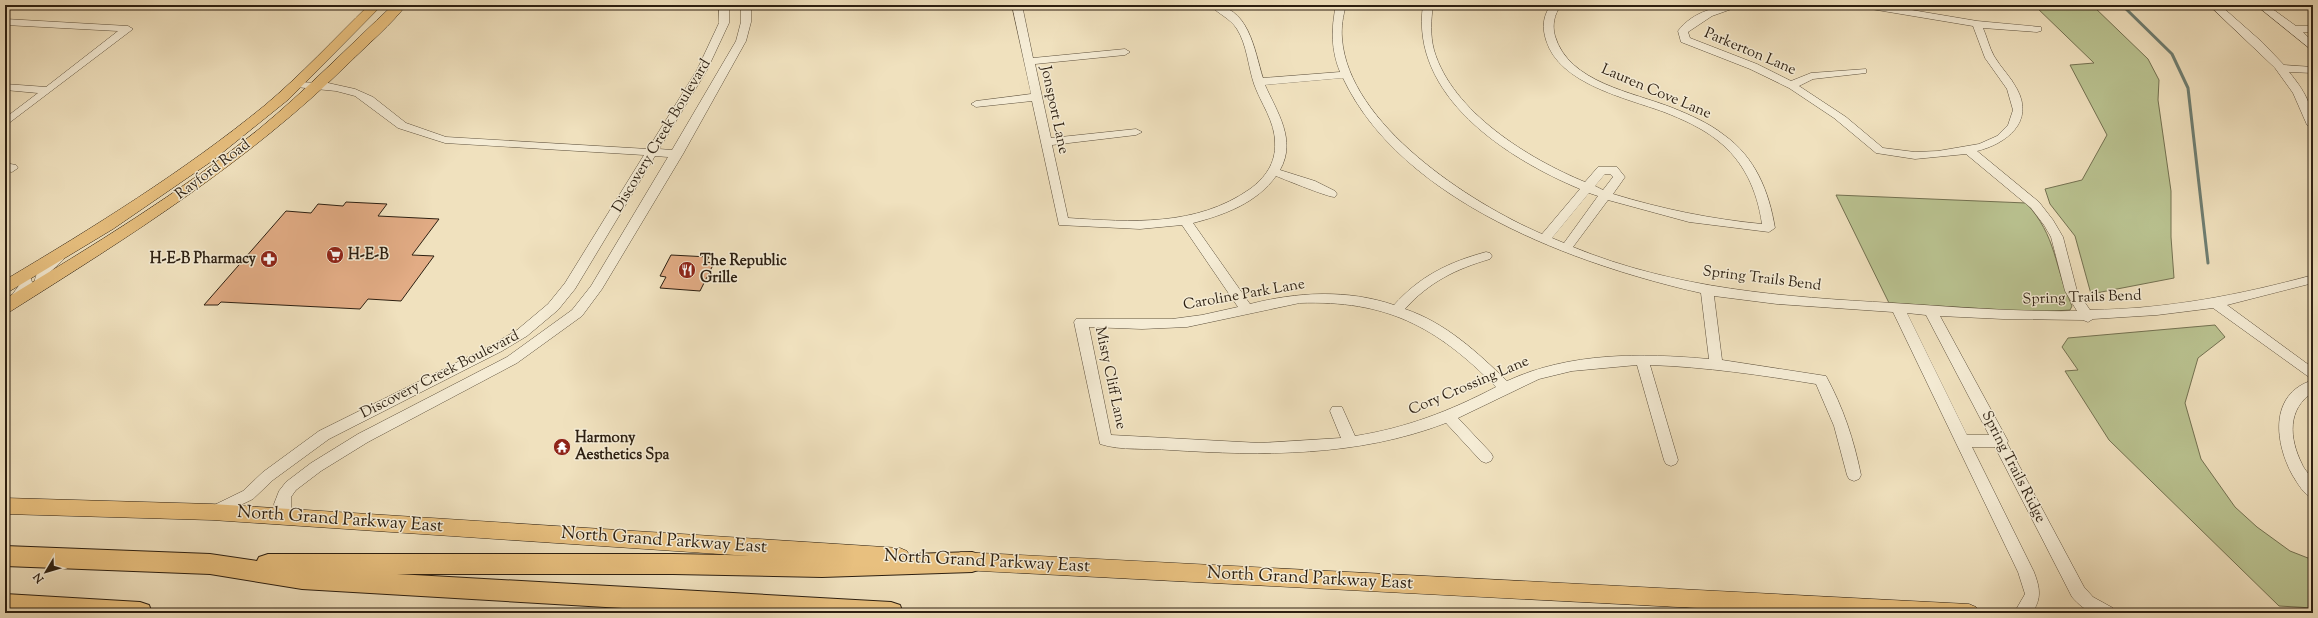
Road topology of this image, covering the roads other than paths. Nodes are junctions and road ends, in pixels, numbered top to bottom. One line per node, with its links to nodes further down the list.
1 (376, 5): 29 (main road, Rayford Road)
2 (400, 5): 30 (main road, Rayford Road)
3 (724, 5): 23 (street, Discovery Creek Boulevard)
4 (746, 5): 26 (street, Discovery Creek Boulevard)
5 (1017, 5): 21 (street, Jonsport Lane)
6 (1218, 5): 28 (street)
7 (1341, 5): 27 (street, Spring Trails Bend)
8 (1428, 5): 47 (street)
9 (1556, 5): 50 (street, Lauren Cove Lane)
10 (1738, 5): 31 (street, Parkerton Lane)
11 (1865, 5): 15 (street)
12 (2214, 5): 22 (street)
13 (2261, 5): 17 (street)
14 (5, 22): 33 (street)
15 (1977, 24): 16 (street); 40 (street)
16 (2037, 29)
17 (2294, 29): 18 (street); 19 (street)
18 (2313, 29)
19 (2313, 48)
20 (1125, 52): 21 (street)
21 (1028, 62): 34 (street, Jonsport Lane)
22 (2280, 68): 24 (street); 37 (street)
23 (702, 70): 26 (street); 41 (street, Discovery Creek Boulevard)
24 (2313, 70)
25 (1862, 71): 31 (street)
26 (724, 72): 43 (street, Discovery Creek Boulevard)
27 (1346, 75): 28 (street); 52 (street, Spring Trails Bend)
28 (1259, 82): 45 (street)
29 (296, 84): 30 (street); 42 (main road, Rayford Road)
30 (318, 85): 41 (street); 46 (main road, Rayford Road)
31 (1792, 85): 40 (street, Parkerton Lane)
32 (5, 88): 33 (street)
33 (46, 90): 36 (street)
34 (1036, 97): 35 (street); 39 (street, Jonsport Lane)
35 (976, 104)
36 (5, 123)
37 (2313, 125)
38 (1136, 132): 39 (street)
39 (1045, 142): 51 (street, Jonsport Lane)
40 (1969, 151): 65 (street)
41 (654, 152): 43 (street); 83 (street, Discovery Creek Boulevard)
42 (212, 154): 44 (main road, Rayford Road); 46 (street)
43 (678, 154): 84 (street, Discovery Creek Boulevard)
44 (187, 172): 48 (street); 54 (main road, Rayford Road)
45 (1274, 172): 49 (street); 51 (street)
46 (205, 177): 48 (main road, Rayford Road)
47 (1587, 187): 50 (street); 50 (street); 52 (street)
48 (184, 193): 57 (main road, Rayford Road)
49 (1331, 194)
50 (1607, 194): 53 (street)
51 (1185, 220): 63 (street)
52 (1544, 239): 53 (street, Spring Trails Bend)
53 (1566, 248): 58 (street, Spring Trails Bend)
54 (66, 251): 57 (street); 59 (main road, Rayford Road)
55 (1486, 256): 61 (street)
56 (2313, 279): 60 (street, Spring Trails Bend)
57 (40, 285): 59 (main road, Rayford Road)
58 (1707, 290): 62 (street, Spring Trails Bend); 68 (street)
59 (8, 299)
60 (2217, 304): 65 (street, Spring Trails Bend); 69 (street)
61 (1398, 309): 63 (street, Caroline Park Lane); 71 (street, Caroline Park Lane)
62 (1898, 309): 64 (street, Spring Trails Bend); 75 (street)
63 (1246, 310): 66 (street, Caroline Park Lane)
64 (1931, 311): 65 (street, Spring Trails Bend); 76 (street, Spring Trails Ridge)
65 (2088, 317)
66 (1081, 322): 74 (street, Misty Cliff Lane)
67 (1642, 360): 68 (street, Cory Crossing Lane); 71 (street, Cory Crossing Lane); 79 (street)
68 (1716, 364): 80 (street, Cory Crossing Lane)
69 (2313, 375)
70 (2313, 384): 81 (street)
71 (1505, 388): 73 (street, Cory Crossing Lane)
72 (1337, 411): 77 (street)
73 (1448, 417): 77 (street, Cory Crossing Lane); 78 (street)
74 (1106, 440): 77 (street, Cory Crossing Lane)
75 (1963, 441): 76 (street); 92 (street)
76 (2001, 441): 93 (street, Spring Trails Ridge)
77 (1350, 442)
78 (1486, 457)
79 (1671, 460)
80 (1854, 474)
81 (2313, 492)
82 (5, 506): 83 (main road, North Grand Parkway East)
83 (212, 512): 84 (main road, North Grand Parkway East)
84 (283, 517): 86 (main road, North Grand Parkway East)
85 (5, 556): 87 (highway)
86 (972, 562): 87 (highway); 91 (main road, North Grand Parkway East)
87 (210, 564): 90 (highway)
88 (5, 605): 89 (highway)
89 (140, 613)
90 (891, 613)
91 (1969, 613)
92 (2022, 613)
93 (2107, 613)

